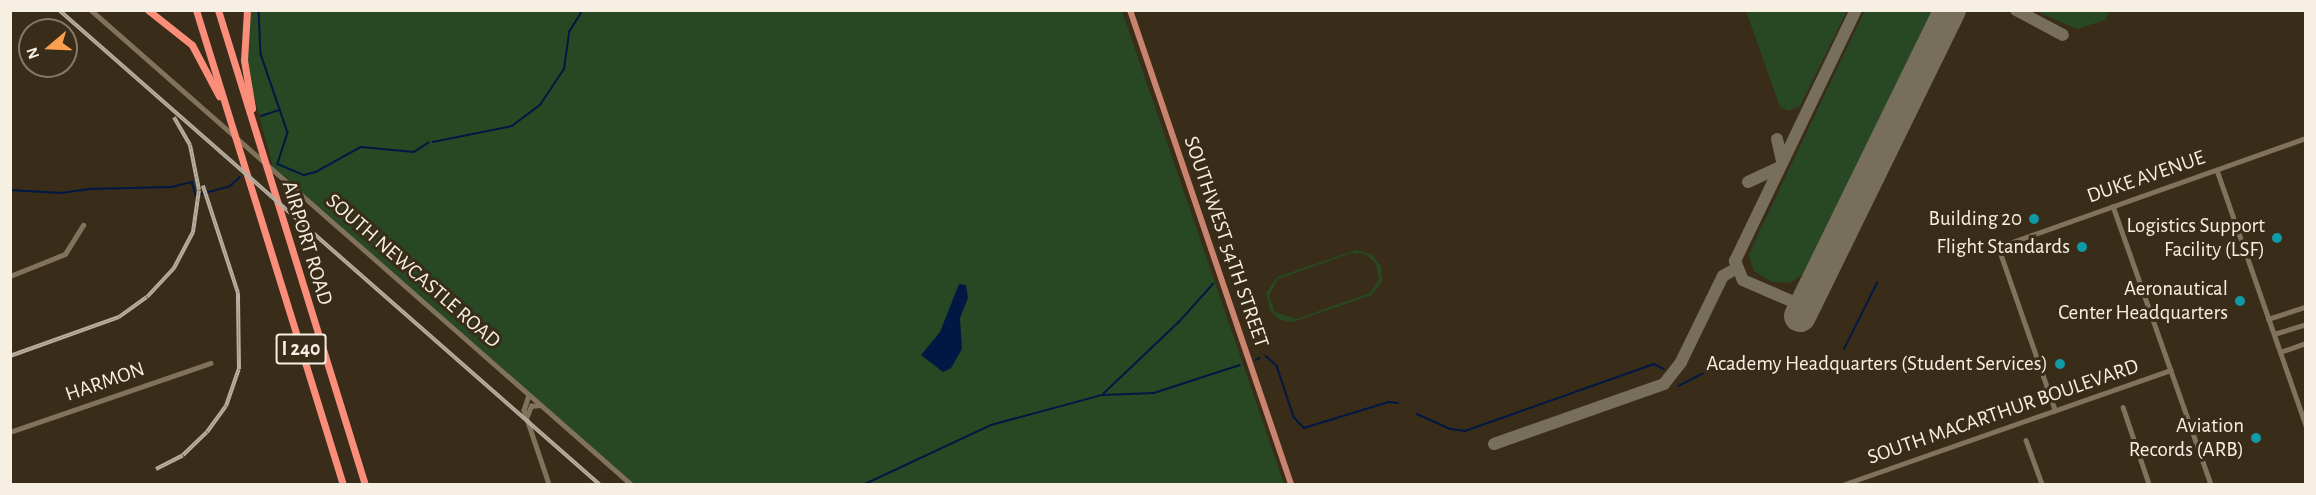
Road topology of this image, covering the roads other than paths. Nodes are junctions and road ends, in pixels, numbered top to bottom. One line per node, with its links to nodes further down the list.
1 (91, 10): 22 (street, SOUTH NEWCASTLE ROAD)
2 (148, 10): 7 (highway)
3 (196, 10): 7 (highway, AIRPORT ROAD / I 240)
4 (218, 10): 8 (highway, AIRPORT ROAD / I 240)
5 (247, 10): 8 (highway)
6 (1130, 10): 34 (main road, SOUTHWEST 54TH STREET)
7 (224, 104): 30 (highway, AIRPORT ROAD / I 240)
8 (257, 134): 31 (highway, AIRPORT ROAD / I 240)
9 (2306, 138): 10 (street, DUKE AVENUE)
10 (2217, 170): 11 (street, DUKE AVENUE); 15 (street)
11 (2114, 206): 21 (street); 25 (street, DUKE AVENUE)
12 (83, 225): 13 (street)
13 (10, 276)
14 (2306, 307): 15 (street)
15 (2268, 319): 17 (street)
16 (2306, 324): 17 (street)
17 (2274, 334): 19 (street)
18 (2306, 343): 19 (street)
19 (2280, 352): 27 (street)
20 (210, 363): 28 (street, HARMON)
21 (2171, 370): 25 (street, SOUTH MACARTHUR BOULEVARD); 38 (street)
22 (529, 395): 23 (street, SOUTH NEWCASTLE ROAD); 26 (street)
23 (542, 406): 26 (street); 33 (street, SOUTH NEWCASTLE ROAD)
24 (2123, 407): 37 (street)
25 (2055, 411): 35 (street, SOUTH MACARTHUR BOULEVARD)
26 (527, 419): 32 (street)
27 (2306, 425)
28 (10, 432)
29 (2026, 440): 36 (street)
30 (343, 484)
31 (365, 484)
32 (549, 484)
33 (631, 484)
34 (1291, 484)
35 (1845, 484)
36 (2042, 484)
37 (2150, 484)
38 (2211, 484)

